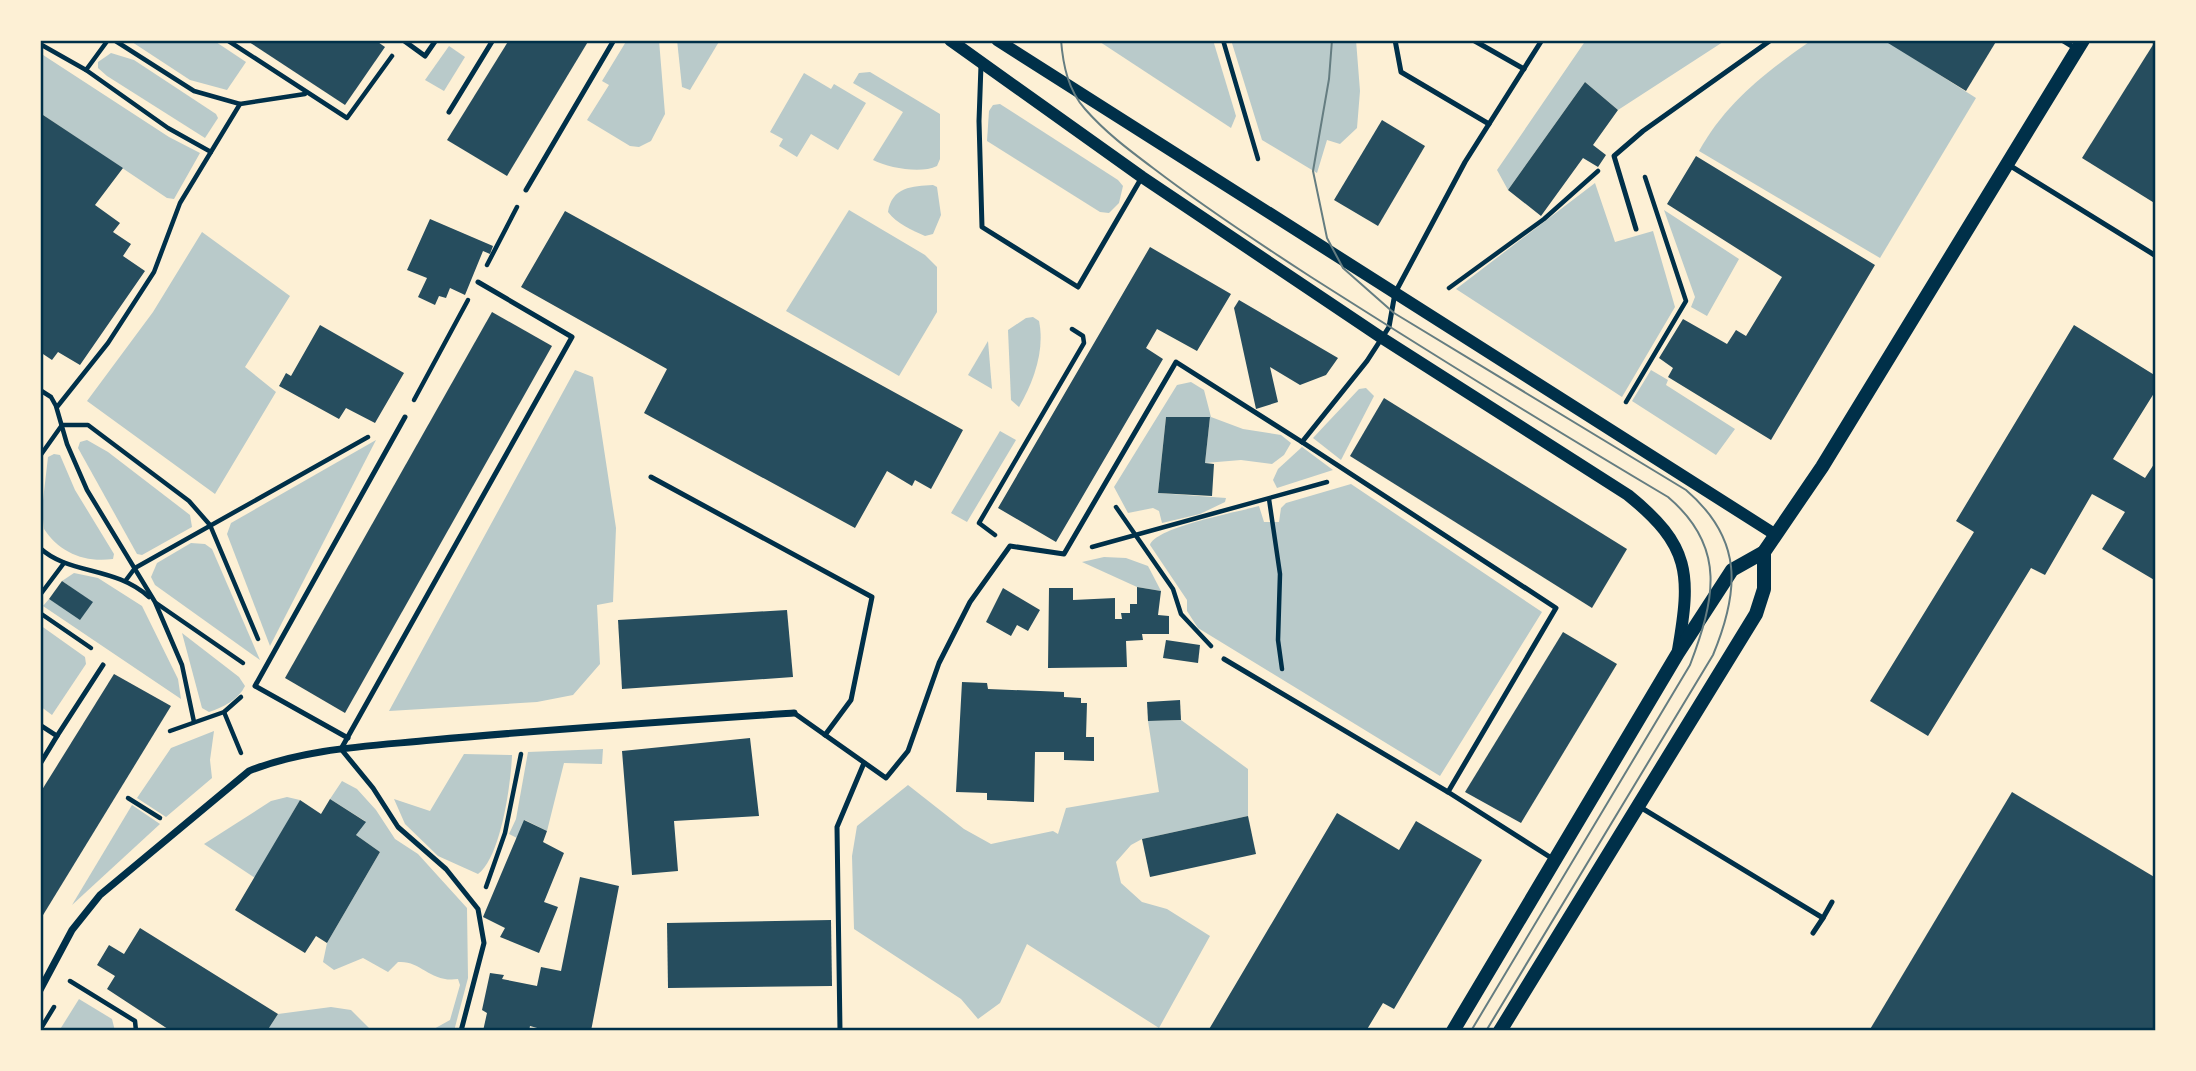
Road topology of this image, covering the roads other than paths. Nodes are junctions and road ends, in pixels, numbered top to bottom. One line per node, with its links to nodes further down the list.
1 (403, 40): 2 (lane)
2 (436, 40)
3 (493, 40): 15 (lane)
4 (614, 40): 19 (lane)
5 (950, 40): 13 (street)
6 (997, 40): 23 (street)
7 (1395, 40): 16 (lane)
8 (1473, 40): 14 (lane)
9 (1542, 40): 14 (lane)
10 (1771, 40): 20 (lane)
11 (2062, 40): 12 (lane)
12 (2080, 45): 17 (main road)
13 (981, 65): 18 (street); 18 (lane)
14 (1524, 69): 16 (lane)
15 (449, 112)
16 (1489, 124): 23 (lane)
17 (2007, 164): 21 (lane); 28 (main road)
18 (1142, 177): 24 (street)
19 (526, 190)
20 (1636, 229)
21 (2156, 256)
22 (478, 282): 37 (lane)
23 (1395, 293): 24 (lane); 28 (street)
24 (1382, 338): 26 (lane); 30 (street)
25 (405, 416): 37 (lane)
26 (1302, 442): 40 (lane); 41 (lane)
27 (651, 477): 35 (lane)
28 (1776, 535): 29 (main road)
29 (1764, 552): 30 (main road); 42 (main road)
30 (1678, 653): 43 (main road)
31 (1224, 659): 41 (lane)
32 (103, 665): 36 (lane)
33 (794, 713): 35 (lane); 38 (street)
34 (40, 725): 36 (lane)
35 (825, 735): 40 (lane)
36 (57, 736): 39 (lane)
37 (348, 738): 38 (lane)
38 (341, 749): 47 (street); 48 (lane)
39 (40, 764)
40 (864, 764): 49 (lane)
41 (1448, 792): 43 (lane)
42 (1637, 805): 45 (lane); 51 (main road)
43 (1556, 861): 50 (main road)
44 (1832, 902): 45 (lane)
45 (1823, 918): 46 (lane)
46 (1813, 933)
47 (40, 990)
48 (461, 1031)
49 (840, 1031)
50 (1453, 1031)
51 (1500, 1031)

